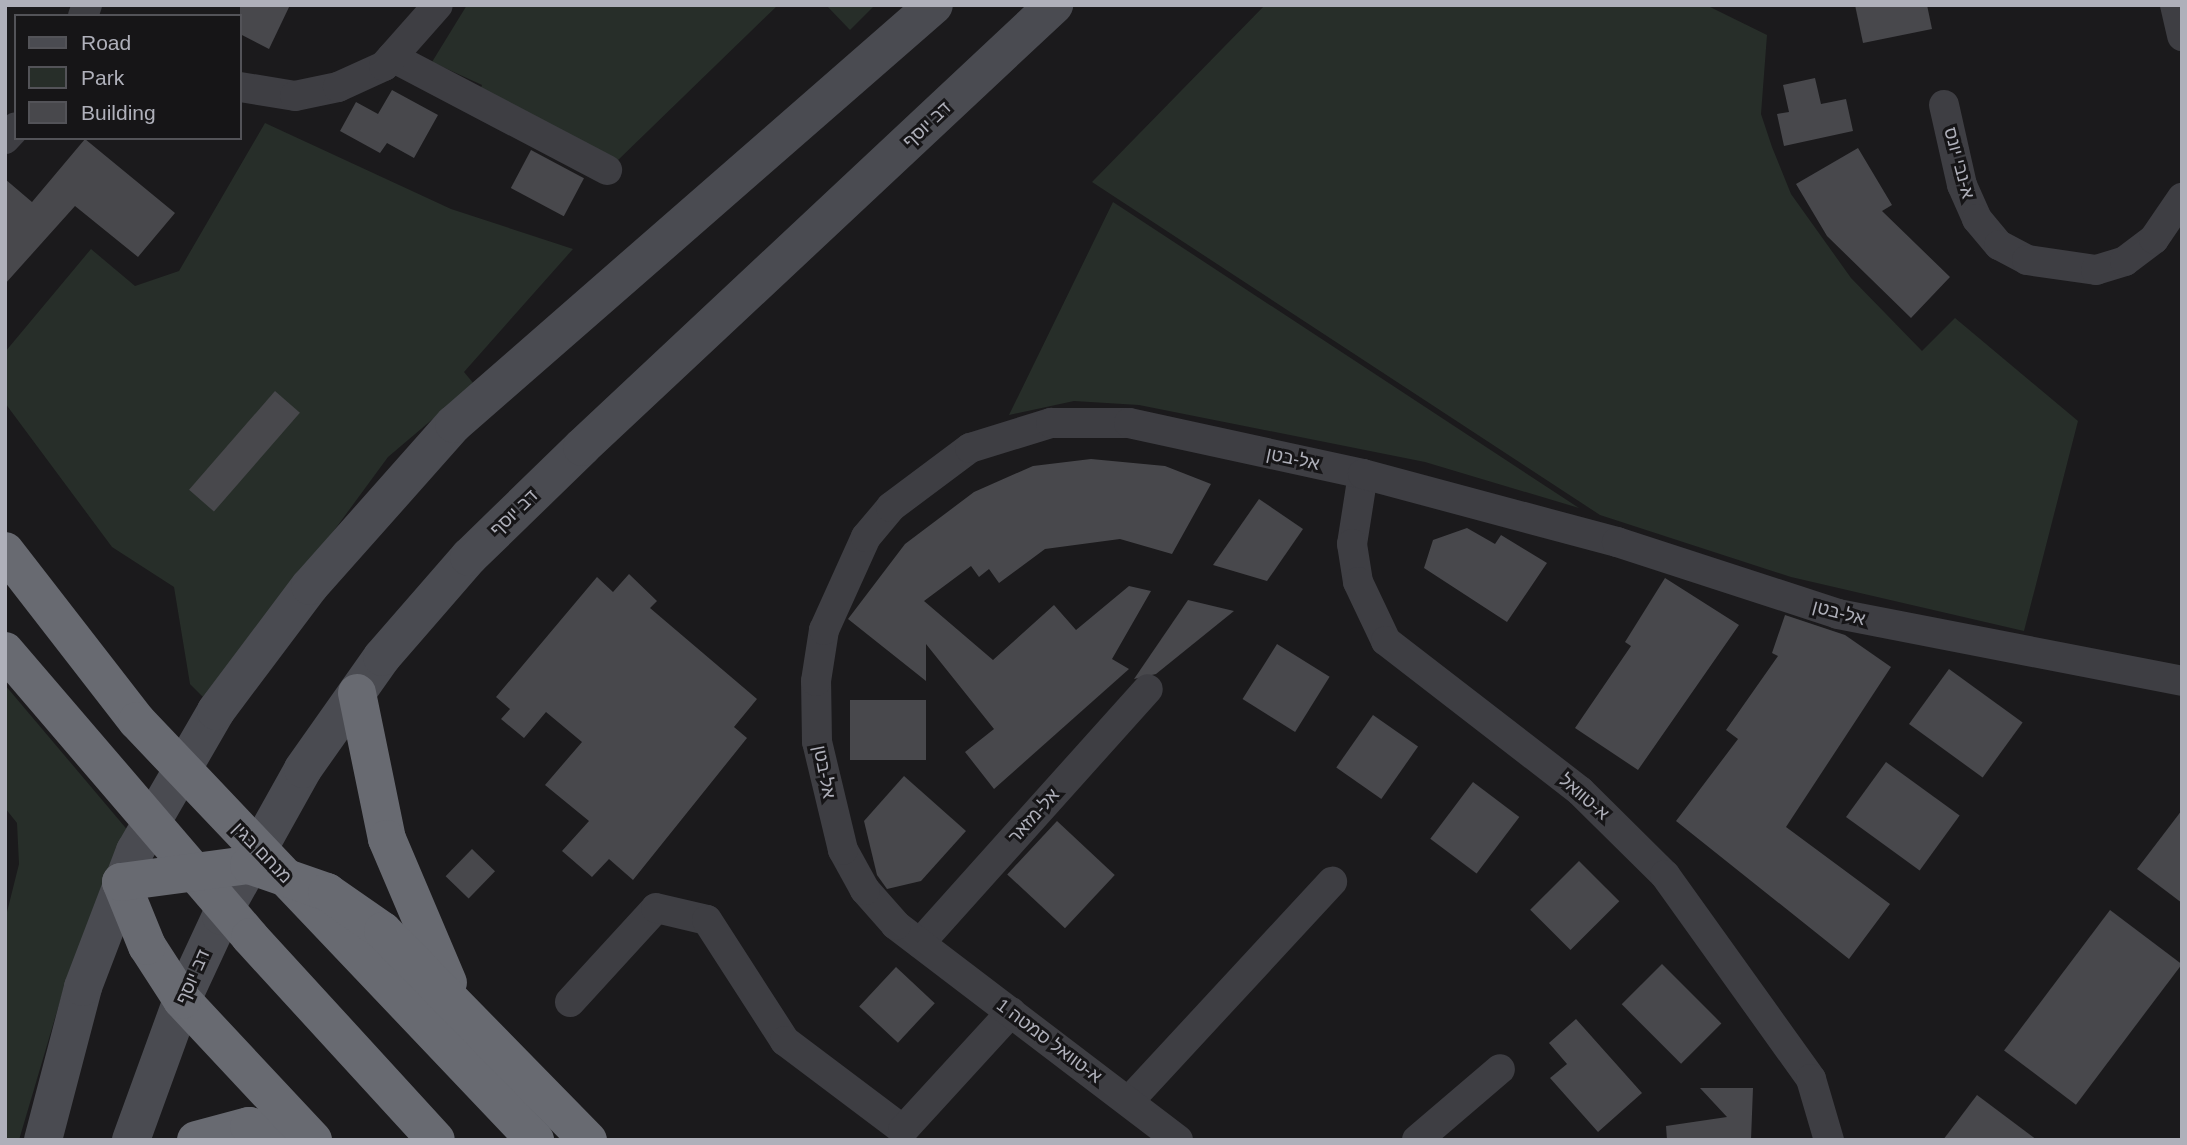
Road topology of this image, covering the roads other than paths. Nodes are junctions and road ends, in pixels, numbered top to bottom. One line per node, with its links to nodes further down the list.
1 (438, 5): 6 (street)
2 (934, 5): 18 (main road)
3 (1054, 5): 16 (main road, דב יוסף)
4 (2175, 5): 5 (street)
5 (2182, 36)
6 (392, 57): 7 (street); 9 (street)
7 (242, 87)
8 (1944, 105): 10 (street, א-נבי יונס)
9 (607, 170)
10 (2182, 198)
11 (1363, 474): 14 (street, אל-בטן); 20 (street, אל-בטן); 36 (street, א-טוואל)
12 (5, 551): 32 (highway, מנחם בגין)
13 (5, 650): 31 (highway)
14 (2182, 681)
15 (1148, 689): 20 (street, אל-מזאר)
16 (356, 693): 17 (main road, דב יוסף); 22 (highway)
17 (249, 865): 18 (highway); 22 (highway); 23 (main road, דב יוסף)
18 (121, 882): 23 (highway); 27 (main road)
19 (1332, 882): 26 (street)
20 (920, 943): 24 (street, א-טוואל סמטה 1)
21 (570, 1002): 24 (street)
22 (458, 1003): 33 (highway)
23 (178, 1012): 28 (main road, דב יוסף); 30 (highway)
24 (1011, 1012): 26 (street, א-טוואל סמטה 1)
25 (1500, 1069): 35 (street)
26 (1129, 1101): 34 (street, א-טוואל סמטה 1)
27 (43, 1140)
28 (131, 1140)
29 (195, 1140): 30 (highway)
30 (311, 1140)
31 (436, 1140)
32 (535, 1140)
33 (588, 1140)
34 (1178, 1140)
35 (1417, 1140)
36 (1829, 1140)

